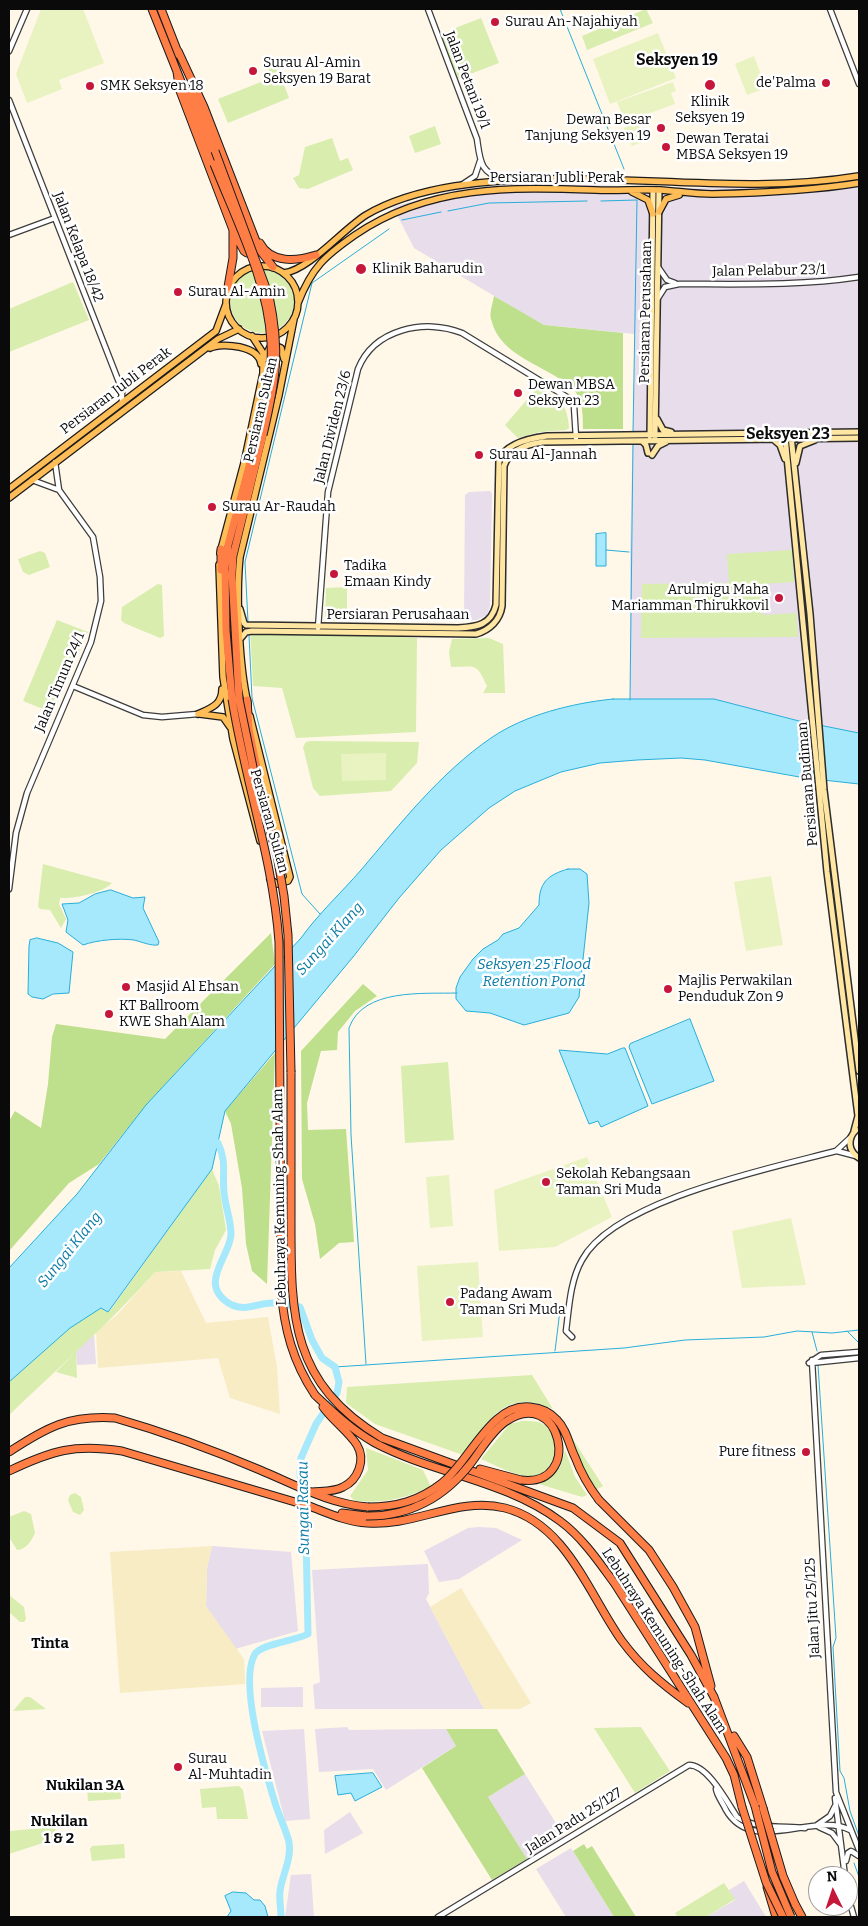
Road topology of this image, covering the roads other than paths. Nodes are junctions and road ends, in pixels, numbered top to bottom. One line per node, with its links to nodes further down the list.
1 (27, 9): 6 (street)
2 (152, 9): 8 (highway)
3 (161, 9): 7 (highway)
4 (428, 9): 11 (street, Jalan Petani 19/1)
5 (830, 9): 9 (street)
6 (9, 51)
7 (178, 51): 24 (highway); 52 (highway, bridge)
8 (177, 72): 27 (highway); 52 (highway, bridge)
9 (859, 84)
10 (9, 100): 26 (street, Jalan Kelapa 18/42)
11 (480, 161): 13 (street); 19 (street)
12 (859, 176): 17 (main road, Persiaran Jubli Perak)
13 (514, 180): 14 (main road, Persiaran Jubli Perak); 19 (main road, Persiaran Jubli Perak)
14 (587, 181): 15 (main road, Persiaran Jubli Perak); 21 (main road)
15 (601, 181): 16 (main road, Persiaran Jubli Perak); 21 (main road)
16 (646, 181): 17 (main road, Persiaran Jubli Perak); 20 (main road)
17 (664, 182): 20 (main road)
18 (859, 183): 23 (main road, Persiaran Jubli Perak)
19 (457, 186): 30 (main road, Persiaran Jubli Perak)
20 (656, 189): 22 (main road, Persiaran Jubli Perak); 23 (main road, Persiaran Jubli Perak); 25 (main road, Persiaran Perusahaan)
21 (594, 190): 22 (main road, Persiaran Jubli Perak); 38 (main road, Persiaran Jubli Perak)
22 (624, 190): 25 (main road)
23 (694, 194): 25 (main road)
24 (245, 213): 29 (highway); 30 (highway)
25 (656, 213): 32 (main road, Persiaran Perusahaan); 50 (main road, Persiaran Perusahaan)
26 (55, 218): 28 (street); 47 (street, Jalan Kelapa 18/42)
27 (233, 230): 29 (highway); 36 (highway)
28 (9, 235)
29 (254, 236): 31 (highway)
30 (316, 255): 33 (main road, Persiaran Jubli Perak)
31 (273, 267): 33 (main road); 36 (main road)
32 (658, 268): 35 (street); 37 (main road, Persiaran Perusahaan)
33 (284, 273): 38 (main road)
34 (859, 277): 35 (street, Jalan Pelabur 23/1)
35 (679, 284): 37 (street)
36 (228, 287): 39 (main road)
37 (658, 299): 50 (main road, Persiaran Perusahaan)
38 (298, 303): 40 (main road)
39 (226, 304): 41 (main road); 48 (main road, Persiaran Jubli Perak)
40 (294, 319): 42 (main road); 45 (main road, Persiaran Sultan)
41 (239, 329): 42 (main road); 43 (main road, Persiaran Jubli Perak)
42 (252, 336): 44 (main road, Persiaran Sultan)
43 (205, 350): 46 (main road); 63 (main road, Persiaran Jubli Perak)
44 (264, 362): 45 (main road); 46 (main road, Persiaran Sultan)
45 (284, 363): 71 (main road, Persiaran Sultan)
46 (263, 374): 70 (main road, Persiaran Sultan)
47 (122, 390): 48 (street); 49 (street, Jalan Kelapa 18/42)
48 (134, 393): 49 (main road, Persiaran Jubli Perak)
49 (122, 402): 67 (main road, Persiaran Jubli Perak)
50 (653, 413): 53 (main road); 54 (main road, Persiaran Perusahaan); 57 (main road)
51 (859, 432): 55 (main road, Persiaran Perusahaan)
52 (260, 434): 73 (highway); 77 (highway)
53 (695, 434): 54 (main road, Persiaran Perusahaan); 55 (main road, Persiaran Perusahaan)
54 (652, 435): 57 (main road, Persiaran Perusahaan); 61 (main road, Persiaran Perusahaan)
55 (788, 436): 56 (main road, Persiaran Perusahaan); 58 (main road, Persiaran Perusahaan); 64 (main road, Persiaran Budiman); 65 (main road, Persiaran Budiman)
56 (820, 437): 59 (main road, Persiaran Perusahaan); 65 (main road)
57 (638, 438): 60 (main road, Persiaran Perusahaan); 61 (main road, Persiaran Perusahaan); 62 (main road)
58 (772, 438): 62 (main road, Persiaran Perusahaan); 64 (main road)
59 (859, 438)
60 (576, 439): 72 (main road, Persiaran Perusahaan); 72 (street, Jalan Dividen 23/6)
61 (652, 441): 62 (main road, Persiaran Perusahaan)
62 (669, 441)
63 (55, 462): 66 (main road, Persiaran Jubli Perak); 68 (street)
64 (788, 472): 78 (main road, Persiaran Budiman)
65 (795, 473): 78 (main road, Persiaran Budiman)
66 (32, 480): 68 (street); 69 (main road, Persiaran Jubli Perak)
67 (9, 488)
68 (59, 490): 76 (street, Jalan Timun 24/1)
69 (9, 498)
70 (221, 549): 73 (highway); 75 (main road, Persiaran Sultan)
71 (239, 604): 72 (main road, Persiaran Perusahaan); 74 (main road, Persiaran Sultan)
72 (318, 629): 74 (main road, Persiaran Perusahaan)
73 (226, 630): 77 (highway)
74 (241, 638): 77 (main road, Persiaran Sultan)
75 (223, 677): 79 (main road); 80 (main road, Persiaran Sultan)
76 (73, 686): 79 (street); 83 (street, Jalan Timun 24/1)
77 (239, 699): 80 (main road, Persiaran Sultan); 82 (highway, Lebuhraya Kemuning-Shah Alam, bridge); 82 (highway, bridge); 95 (highway, Lebuhraya Kemuning-Shah Alam, bridge)
78 (815, 709): 81 (main road, Persiaran Budiman)
79 (198, 714): 80 (main road)
80 (234, 739)
81 (822, 790): 85 (main road, Persiaran Budiman); 87 (main road, Persiaran Budiman)
82 (263, 803): 97 (highway, Lebuhraya Kemuning-Shah Alam, bridge)
83 (9, 885): 84 (street, Jalan Timun 24/1)
84 (9, 889)
85 (859, 1071)
86 (859, 1127): 87 (main road)
87 (854, 1131): 88 (main road)
88 (850, 1137): 89 (street); 90 (main road)
89 (836, 1151): 90 (street); 91 (street)
90 (858, 1158)
91 (572, 1337)
92 (859, 1352): 94 (street)
93 (859, 1358): 94 (street)
94 (812, 1361): 104 (street, Jalan Jitu 25/125)
95 (343, 1425): 99 (highway); 102 (highway, Lebuhraya Kemuning-Shah Alam)
96 (9, 1452): 99 (highway)
97 (422, 1452): 100 (highway, bridge); 101 (highway, Lebuhraya Kemuning-Shah Alam)
98 (9, 1471): 100 (highway)
99 (310, 1492): 101 (highway, bridge)
100 (309, 1506): 102 (highway)
101 (714, 1697): 103 (highway, Lebuhraya Kemuning-Shah Alam)
102 (692, 1706): 114 (highway, Lebuhraya Kemuning-Shah Alam, bridge)
103 (724, 1721): 118 (highway, Lebuhraya Kemuning-Shah Alam, bridge); 119 (highway, bridge)
104 (836, 1792): 105 (street); 108 (street, Jalan Jitu 25/125)
105 (835, 1806): 106 (street); 107 (street)
106 (840, 1826): 107 (street, Jalan Padu 25/127); 108 (street, Jalan Padu 25/127); 109 (street)
107 (816, 1827): 109 (street); 115 (street, Jalan Padu 25/127)
108 (850, 1831): 110 (street, Jalan Jitu 25/125)
109 (842, 1847): 112 (street)
110 (859, 1850)
111 (859, 1856): 113 (street)
112 (844, 1866)
113 (845, 1866)
114 (766, 1882): 116 (highway, bridge); 117 (highway, bridge)
115 (438, 1917)
116 (776, 1917)
117 (783, 1917)
118 (791, 1917)
119 (802, 1917)

